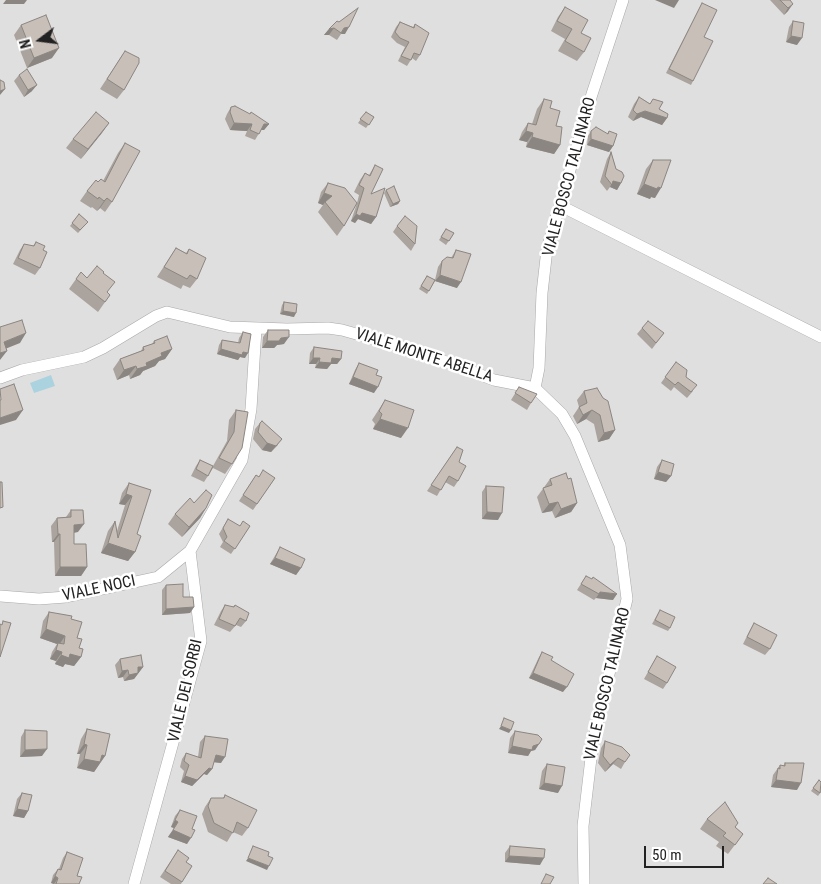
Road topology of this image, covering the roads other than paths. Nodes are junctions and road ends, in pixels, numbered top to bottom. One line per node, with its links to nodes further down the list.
1 (623, 0): 2 (street, VIALE BOSCO TALLINARO)
2 (559, 206): 4 (street); 6 (street, VIALE BOSCO TALLINARO)
3 (256, 329): 5 (street, VIALE MONTE ABELLA); 6 (street, VIALE MONTE ABELLA); 7 (street)
4 (821, 337)
5 (0, 378)
6 (535, 388): 10 (street, VIALE BOSCO TALINARO)
7 (190, 551): 8 (street, VIALE NOCI); 9 (street, VIALE DEI SORBI)
8 (0, 596)
9 (134, 884)
10 (584, 884)

